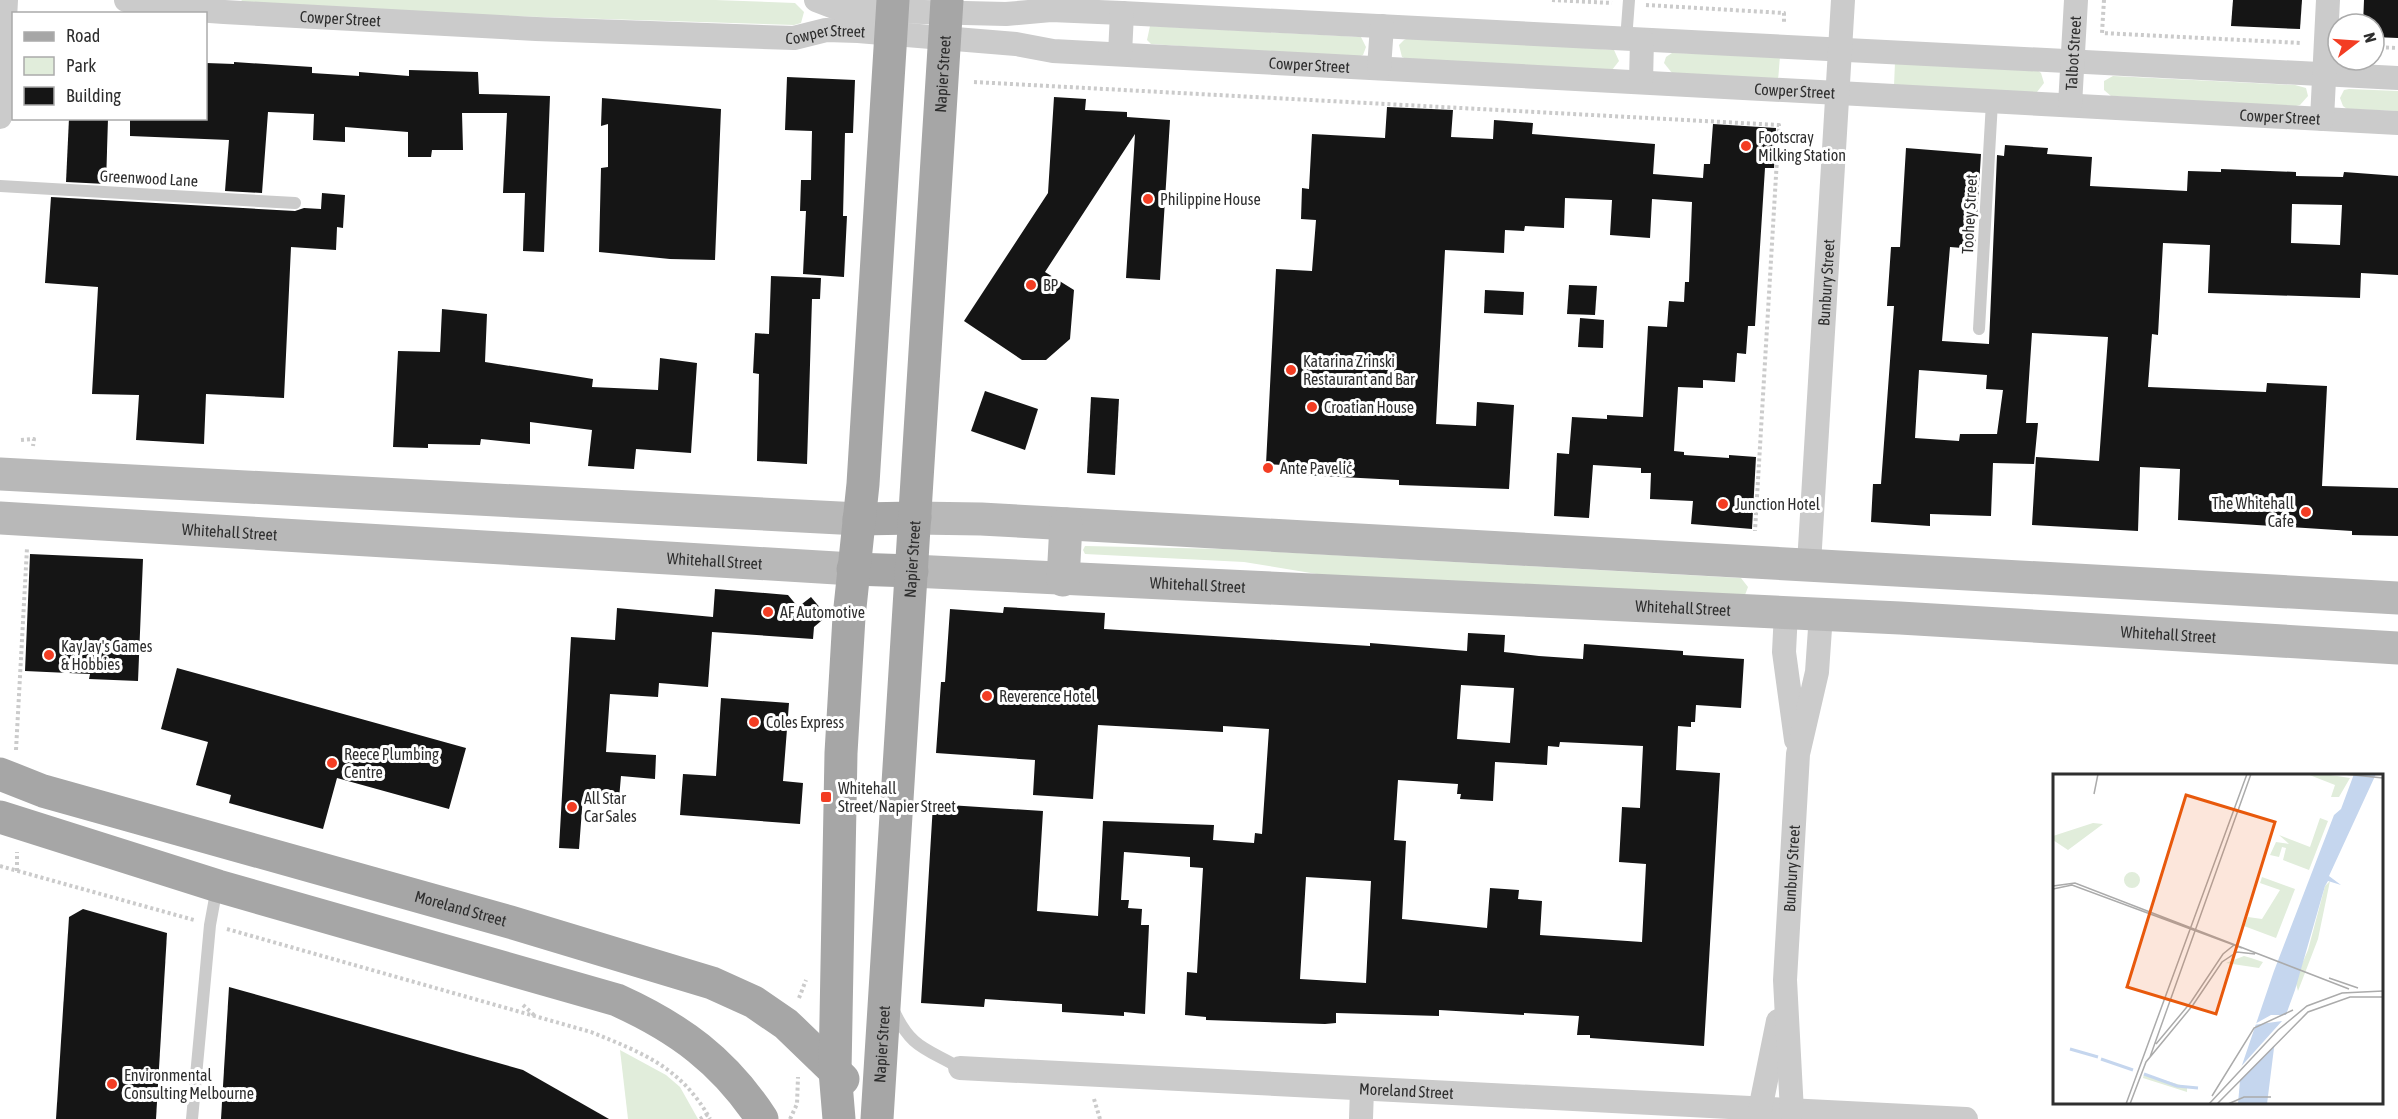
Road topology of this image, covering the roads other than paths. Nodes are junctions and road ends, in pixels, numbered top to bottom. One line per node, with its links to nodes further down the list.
1 (6, 0): 24 (street)
2 (126, 0): 8 (street, Cowper Street)
3 (816, 0): 10 (street, Cowper Street)
4 (1843, 0): 14 (street, Bunbury Street)
5 (2076, 0): 16 (street, Talbot Street)
6 (2328, 0): 18 (street)
7 (1629, 2): 13 (lane)
8 (224, 6): 10 (street, Cowper Street)
9 (1122, 13): 11 (street, Cowper Street); 12 (street, Cowper Street); 15 (street)
10 (892, 15): 11 (street, Cowper Street); 33 (main road)
11 (946, 17): 15 (street, Cowper Street); 32 (main road, Napier Street)
12 (1382, 26): 13 (street, Cowper Street); 17 (street)
13 (1634, 40): 14 (street, Cowper Street); 20 (street)
14 (1840, 48): 16 (street, Cowper Street); 21 (street, Bunbury Street)
15 (1120, 54): 17 (street, Cowper Street)
16 (2072, 61): 18 (street, Cowper Street); 23 (street, Talbot Street)
17 (1379, 68): 20 (street, Cowper Street)
18 (2324, 74): 19 (street, Cowper Street); 25 (street)
19 (2398, 78)
20 (1641, 81): 21 (street, Cowper Street)
21 (1837, 93): 22 (street, Cowper Street); 35 (street, Bunbury Street)
22 (1992, 102): 23 (street, Cowper Street); 29 (lane, Toohey Street)
23 (2070, 105): 25 (street, Cowper Street)
24 (0, 117)
25 (2322, 119): 26 (street, Cowper Street)
26 (2398, 123)
27 (0, 186): 28 (lane, Greenwood Lane)
28 (295, 203)
29 (1979, 328)
30 (0, 474): 33 (main road)
31 (0, 518): 36 (main road, Whitehall Street)
32 (915, 518): 33 (main road); 34 (main road); 37 (main road, Napier Street)
33 (859, 519): 36 (main road)
34 (1066, 524): 35 (main road); 38 (main road)
35 (1809, 564): 39 (main road); 40 (main road, Bunbury Street); 41 (main road, Bunbury Street)
36 (853, 569): 37 (main road, Whitehall Street); 51 (main road)
37 (912, 571): 38 (main road, Whitehall Street); 49 (main road, Napier Street)
38 (1063, 580): 40 (main road, Whitehall Street)
39 (2398, 598)
40 (1786, 612): 41 (main road, Whitehall Street); 43 (street, Bunbury Street)
41 (1821, 614): 42 (main road, Whitehall Street); 43 (street, Bunbury Street)
42 (2398, 648)
43 (1798, 754): 48 (street, Bunbury Street)
44 (9, 766): 45 (main road, Moreland Street)
45 (43, 791): 47 (main road); 51 (main road, Moreland Street)
46 (0, 817): 47 (main road)
47 (218, 886): 55 (lane); 56 (main road)
48 (1785, 980): 53 (street, Bunbury Street); 54 (street, Bunbury Street)
49 (886, 991): 50 (lane, Moreland Street); 58 (main road, Napier Street)
50 (960, 1068): 52 (street, Moreland Street)
51 (835, 1071): 57 (main road); 58 (main road, Moreland Street)
52 (1362, 1089): 53 (street, Moreland Street); 59 (street)
53 (1747, 1113): 54 (street, Moreland Street)
54 (1802, 1114): 60 (street, Moreland Street)
55 (192, 1119)
56 (762, 1119)
57 (839, 1119)
58 (877, 1119)
59 (1361, 1119)
60 (1966, 1119)

